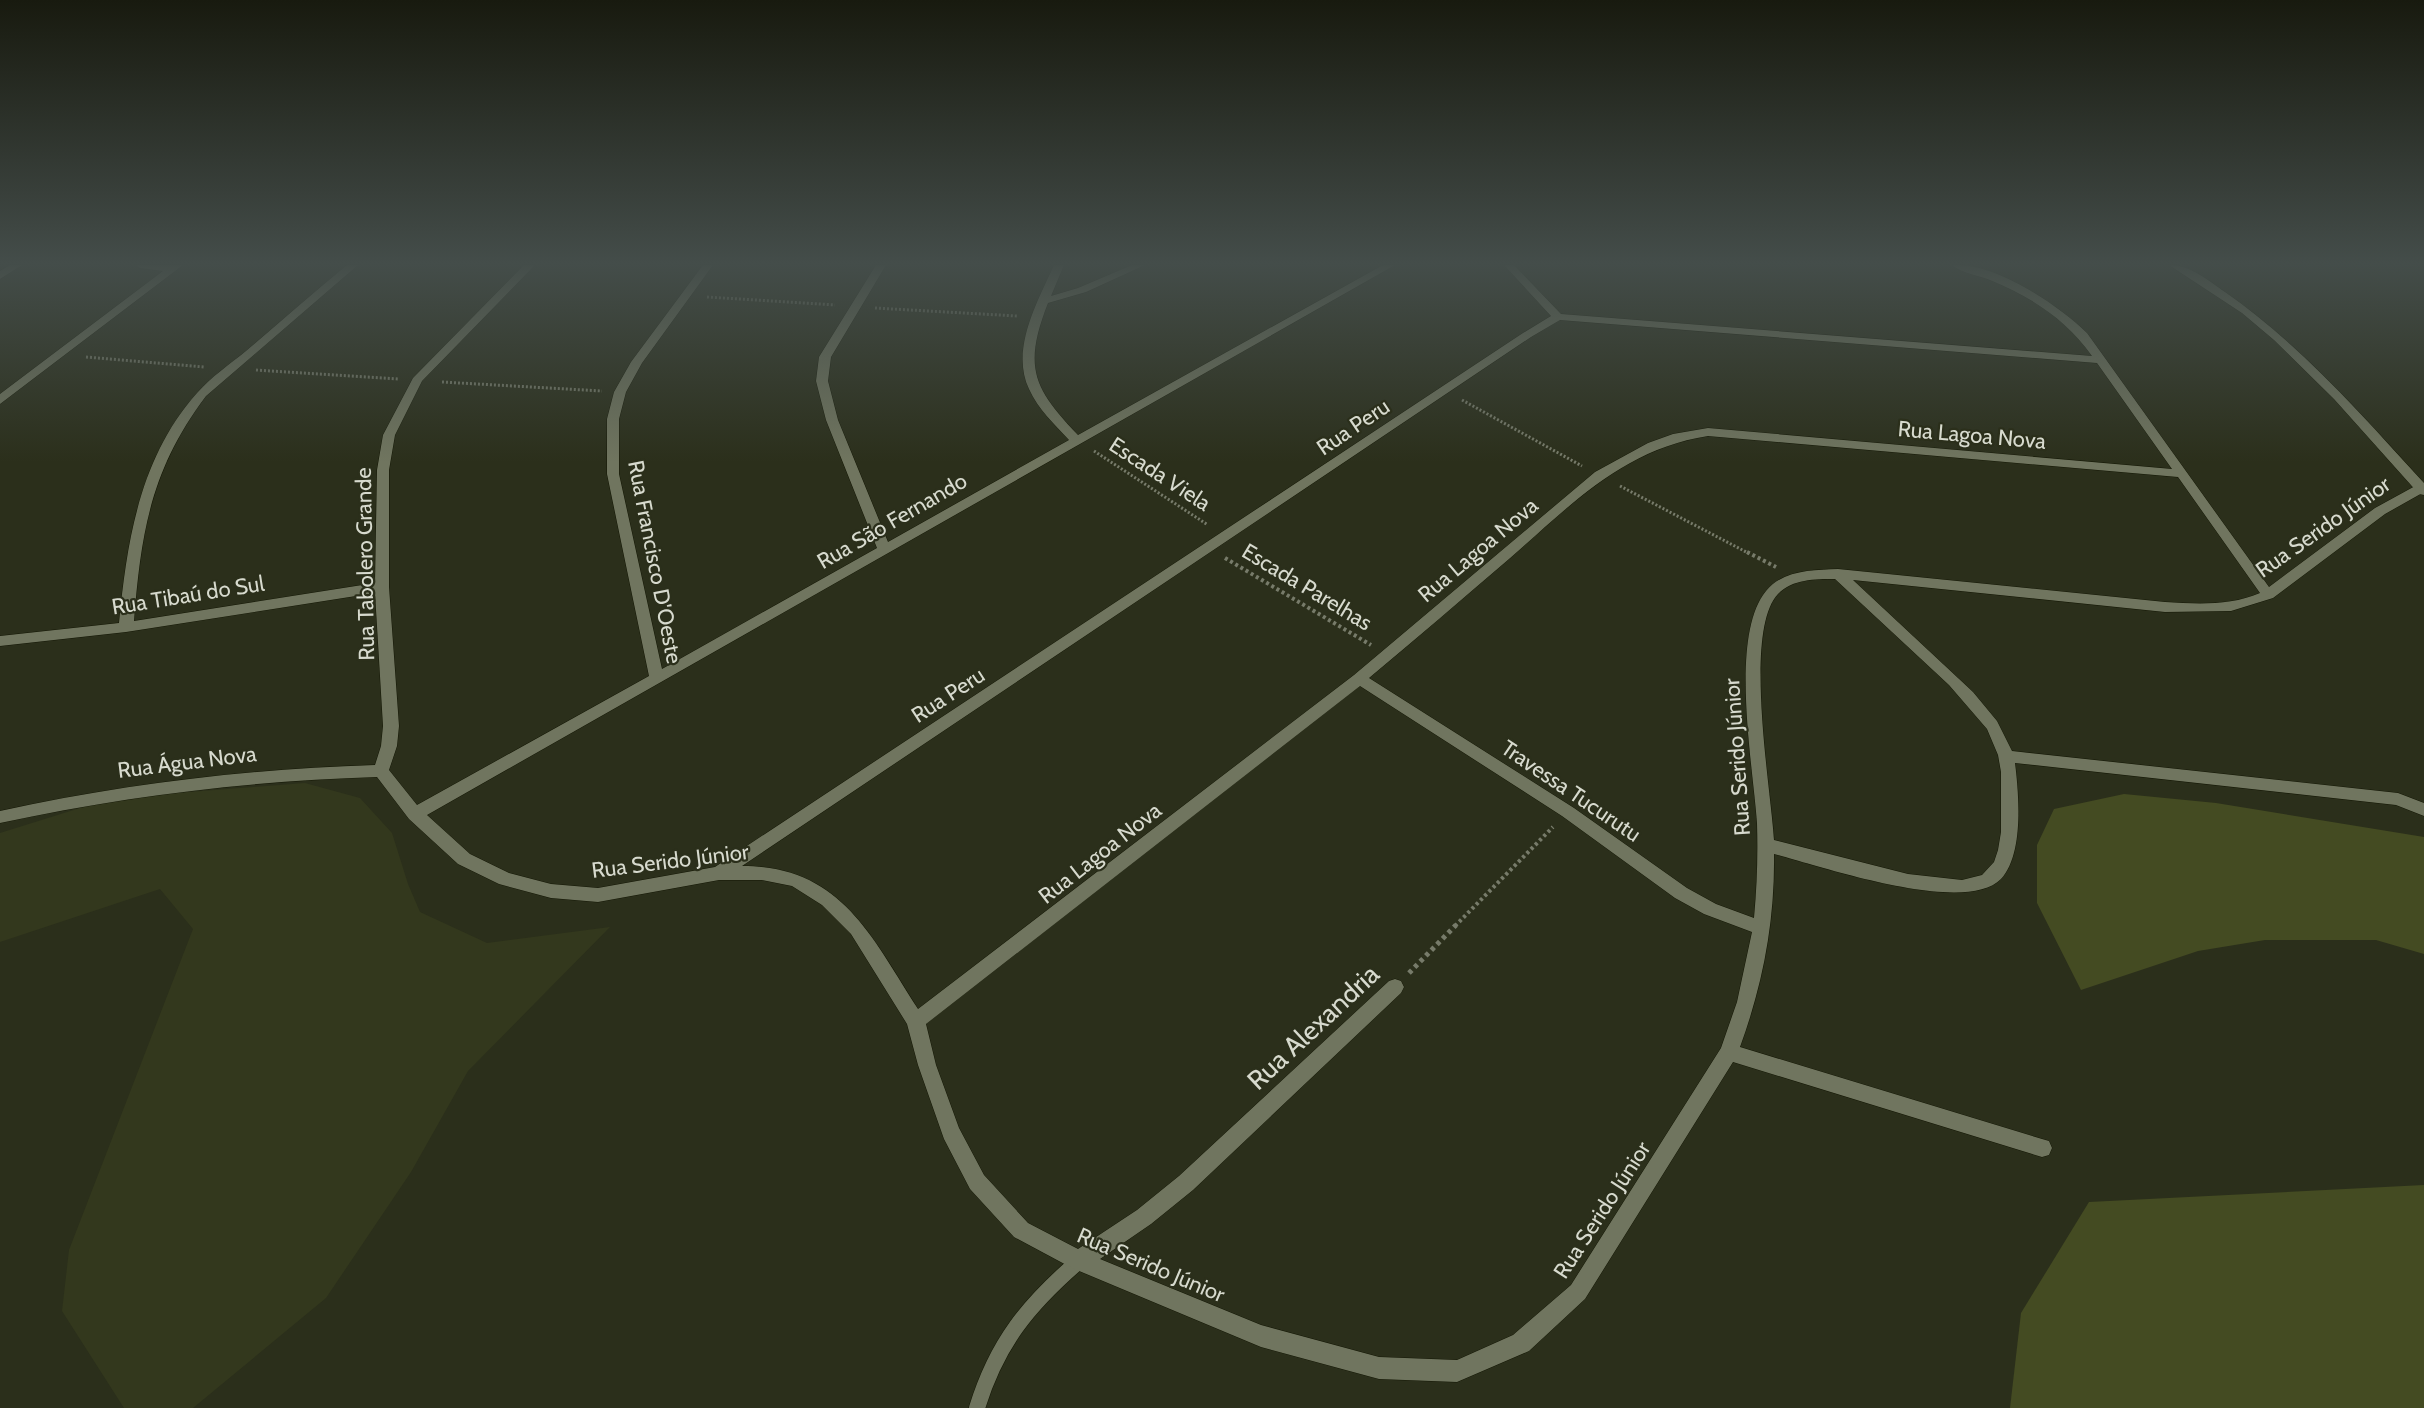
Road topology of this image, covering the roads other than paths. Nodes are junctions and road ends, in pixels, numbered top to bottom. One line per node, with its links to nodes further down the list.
1 (90, 331): 13 (street)
2 (275, 331): 21 (street)
3 (465, 331): 19 (street, Rua Tabolero Grande)
4 (659, 331): 23 (street, Rua Francisco D'Oeste)
5 (841, 331): 17 (street)
6 (1032, 331): 14 (street)
7 (1271, 331): 14 (street, Rua São Fernando)
8 (1535, 331): 31 (street, Rua Peru)
9 (1731, 331): 12 (street)
10 (2079, 331): 12 (street)
11 (2273, 331): 16 (street)
12 (2100, 360): 15 (street)
13 (0, 400)
14 (1075, 439): 17 (street, Rua São Fernando)
15 (2182, 474): 20 (street); 24 (street, Rua Lagoa Nova)
16 (2423, 489): 20 (street, Rua Serido Júnior)
17 (885, 551): 23 (street, Rua São Fernando)
18 (1838, 574): 20 (street, Rua Serido Júnior); 25 (street); 30 (street, Rua Serido Júnior)
19 (382, 587): 21 (street, Rua Tibaú do Sul); 26 (street, Rua Tabolero Grande)
20 (2268, 595)
21 (126, 627): 22 (street, Rua Tibaú do Sul)
22 (0, 641)
23 (657, 679): 28 (street, Rua São Fernando)
24 (1359, 679): 32 (street, Travessa Tucurutu); 34 (street, Rua Lagoa Nova)
25 (2006, 756): 27 (street); 30 (street)
26 (381, 771): 28 (street, Rua Serido Júnior); 29 (street, Rua Água Nova)
27 (2424, 810)
28 (416, 814): 31 (street, Rua Serido Júnior)
29 (0, 817)
30 (1766, 845): 32 (street, Rua Serido Júnior)
31 (719, 873): 34 (street, Rua Serido Júnior)
32 (1764, 929): 35 (street, Rua Serido Júnior)
33 (1395, 987): 37 (street, Rua Alexandria)
34 (916, 1021): 37 (street, Rua Serido Júnior)
35 (1729, 1052): 36 (street); 37 (street, Rua Serido Júnior)
36 (2042, 1149)
37 (1079, 1261): 38 (lane)
38 (977, 1408)

